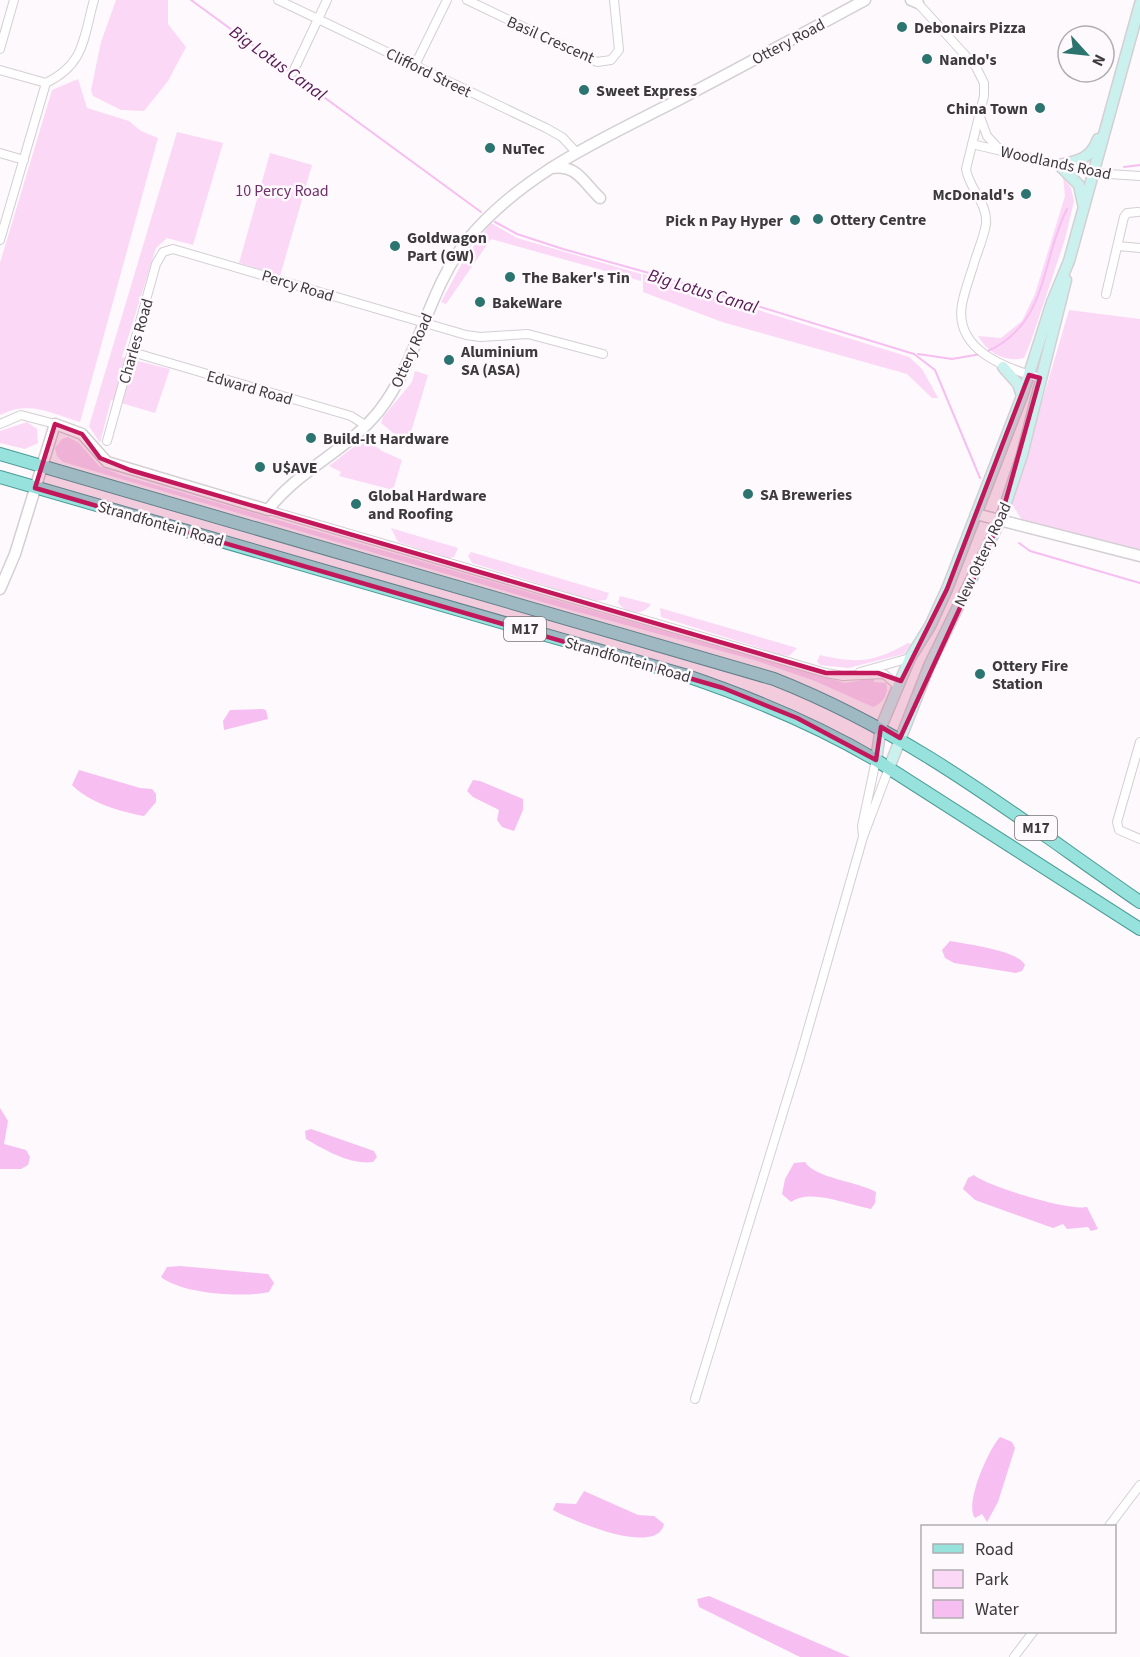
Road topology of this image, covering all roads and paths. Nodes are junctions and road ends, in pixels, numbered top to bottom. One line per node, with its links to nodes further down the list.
1 (15, 0): 13 (street)
2 (94, 0): 17 (street)
3 (278, 0): 11 (street, Clifford Street)
4 (327, 0): 11 (street)
5 (447, 0): 14 (street)
6 (467, 0): 7 (street, Basil Crescent)
7 (614, 0)
8 (865, 0): 22 (street, Ottery Road)
9 (915, 1): 19 (street)
10 (1140, 4): 12 (main road, New Ottery Road)
11 (318, 19): 14 (street, Clifford Street); 16 (street)
12 (1138, 21): 18 (main road, New Ottery Road)
13 (0, 49)
14 (415, 65): 22 (street, Clifford Street)
15 (0, 70): 17 (street)
16 (292, 72)
17 (46, 83): 24 (street)
18 (1113, 107): 25 (main road); 27 (main road, New Ottery Road)
19 (979, 113): 20 (street); 21 (street)
20 (972, 144): 21 (street, Woodlands Road); 41 (street)
21 (1001, 151): 25 (street, Woodlands Road)
22 (576, 152): 26 (street, Ottery Road)
23 (0, 153): 24 (street)
24 (24, 160): 32 (street)
25 (1059, 165): 27 (street, Woodlands Road); 31 (main road)
26 (548, 169): 29 (street); 38 (street, Ottery Road)
27 (1094, 173): 28 (street, Woodlands Road); 31 (main road, New Ottery Road)
28 (1140, 177)
29 (600, 198)
30 (1138, 212): 33 (street)
31 (1083, 214): 36 (main road, New Ottery Road)
32 (0, 240)
33 (1118, 246): 34 (street); 37 (street)
34 (1140, 248)
35 (173, 249): 38 (street, Percy Road); 39 (street, Charles Road)
36 (1069, 261): 42 (main road, New Ottery Road); 43 (main road, New Ottery Road)
37 (1106, 294)
38 (424, 322): 40 (street, Percy Road); 47 (street, Ottery Road)
39 (132, 352): 47 (street, Edward Road); 48 (street, Charles Road)
40 (603, 354)
41 (1003, 367): 42 (street); 44 (main road)
42 (1029, 375): 43 (street); 44 (main road, New Ottery Road)
43 (1040, 378): 55 (main road, New Ottery Road)
44 (1022, 396): 54 (main road, New Ottery Road)
45 (0, 424): 46 (street)
46 (55, 424): 50 (street); 53 (street)
47 (365, 425): 53 (street, Ottery Road)
48 (107, 441)
49 (0, 454): 50 (main road, Strandfontein Road / M17)
50 (42, 466): 52 (street); 61 (main road, Strandfontein Road / M17)
51 (0, 477): 52 (main road, Strandfontein Road / M17)
52 (35, 488): 57 (street); 64 (main road, Strandfontein Road / M17)
53 (268, 510): 59 (street)
54 (976, 514): 55 (street); 58 (main road, New Ottery Road)
55 (1000, 520): 56 (street); 62 (main road, New Ottery Road)
56 (1140, 556)
57 (0, 589)
58 (910, 658): 59 (street); 60 (main road, New Ottery Road)
59 (856, 674): 60 (street)
60 (898, 686): 61 (main road, New Ottery Road)
61 (881, 727): 62 (main road, Strandfontein Road / M17); 64 (main road, New Ottery Road)
62 (900, 738): 65 (main road, New Ottery Road); 68 (main road, Strandfontein Road / M17)
63 (1140, 742): 67 (street)
64 (876, 760): 65 (main road, Strandfontein Road / M17); 66 (street)
65 (889, 768): 66 (street); 69 (main road, Strandfontein Road / M17)
66 (863, 837): 70 (street)
67 (1140, 839)
68 (1140, 902)
69 (1140, 929)
70 (695, 1399)
71 (1140, 1485): 72 (street)
72 (1110, 1525)
73 (1032, 1633): 74 (street)
74 (1014, 1657)

